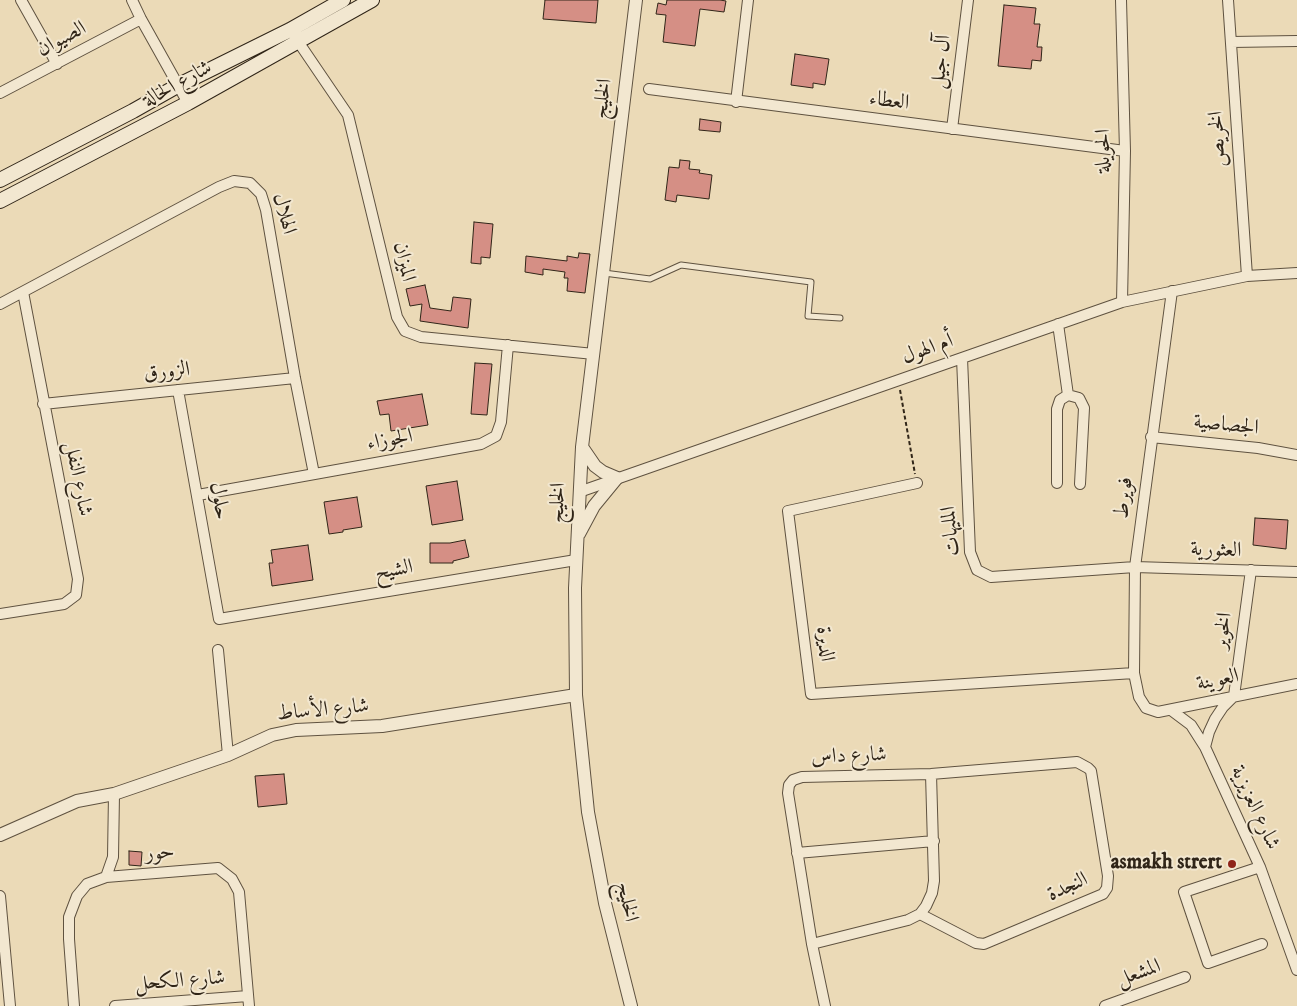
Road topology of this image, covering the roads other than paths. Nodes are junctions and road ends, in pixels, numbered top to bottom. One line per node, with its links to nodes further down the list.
1 (21, 0): 14 (street)
2 (132, 0): 10 (street)
3 (343, 0): 11 (main road, شارع الحالة)
4 (372, 0): 11 (main road, شارع الحالة)
5 (636, 0): 24 (street, الخليج)
6 (748, 0): 18 (street)
7 (968, 0): 20 (street, آل جيل)
8 (1121, 0): 21 (street, الحويلة)
9 (1228, 0): 13 (street, الخريص)
10 (141, 19): 14 (street, الصيوان); 15 (street)
11 (294, 35): 15 (main road, شارع الحالة); 19 (main road, شارع الحالة); 33 (street, الميزان)
12 (1297, 41): 13 (street)
13 (1231, 42): 26 (street, الخريص)
14 (57, 64): 17 (street, الصيوان)
15 (179, 85): 19 (street); 22 (main road, شارع الحالة)
16 (649, 89): 18 (street, العطاء)
17 (0, 93)
18 (736, 102): 20 (street, العطاء)
19 (188, 103): 23 (main road, شارع الحالة)
20 (952, 129): 21 (street, العطاء)
21 (1125, 151): 29 (street, الحويلة)
22 (0, 180)
23 (0, 201)
24 (604, 273): 31 (lane); 34 (street, الخليج)
25 (1297, 273): 26 (street, أم الهول)
26 (1247, 276): 27 (street, أم الهول)
27 (1172, 291): 29 (street, أم الهول); 40 (street, فويرط)
28 (22, 292): 30 (street, الهلال); 36 (street, الهلال); 39 (street, شارع النفل)
29 (1122, 302): 32 (street, أم الهول)
30 (0, 304)
31 (840, 318)
32 (1058, 324): 35 (street, أم الهول); 38 (street)
33 (508, 345): 34 (street, الميزان); 43 (street, الجوزاء)
34 (594, 354): 41 (street, الخليج)
35 (962, 358): 44 (street, أم الهول); 52 (street, المليهات)
36 (295, 378): 37 (street, الزورق); 43 (street, الهلال)
37 (178, 390): 39 (street, الزورق); 49 (street, حلول)
38 (1068, 395): 46 (street); 47 (street)
39 (43, 404): 55 (street, شارع النفل)
40 (1151, 437): 42 (street, الجصاصية); 52 (street, فويرط)
41 (582, 447): 44 (street); 48 (street, الخليج)
42 (1297, 455)
43 (314, 474): 49 (street, الجوزاء)
44 (617, 478): 48 (street, أم الهول); 50 (street)
45 (917, 483): 58 (street, الديرة)
46 (1056, 483)
47 (1080, 484)
48 (578, 492): 50 (street, الخليج)
49 (198, 495): 56 (street, حلول)
50 (577, 538): 51 (street, الخليج)
51 (576, 560): 56 (street, الشيح); 60 (street, الخليج)
52 (1135, 567): 53 (street, العثورية); 58 (street, فويرط)
53 (1251, 570): 54 (street, العثورية); 61 (street, الخوير)
54 (1297, 572)
55 (0, 614)
56 (219, 620)
57 (218, 650): 65 (street)
58 (1134, 673): 62 (street, فويرط)
59 (1297, 684): 61 (street, العوينة)
60 (576, 695): 65 (street, شارع الأساط); 84 (street, الخليج)
61 (1234, 696): 63 (street, العوينة); 64 (street, شارع العزيزية)
62 (1146, 708): 63 (street, العوينة)
63 (1171, 710): 64 (street, شارع العزيزية)
64 (1205, 747): 72 (street, شارع العزيزية)
65 (228, 755): 68 (street, شارع الأساط)
66 (1077, 762): 67 (street, شارع داس); 75 (street, النجدة)
67 (931, 774): 70 (street); 71 (street, شارع داس)
68 (114, 794): 69 (street, شارع الأساط); 73 (street)
69 (0, 835)
70 (934, 841): 71 (street); 75 (street)
71 (797, 853): 76 (street, شارع داس)
72 (1260, 867): 77 (street); 78 (street, شارع العزيزية)
73 (106, 877): 80 (street, حور); 82 (street, حور)
74 (0, 896): 81 (street)
75 (920, 914): 76 (street)
76 (812, 944): 85 (street, شارع داس)
77 (1262, 944)
78 (1297, 970)
79 (1185, 977): 86 (street, المشعل)
80 (248, 1001): 83 (street, شارع الكحل)
81 (10, 1006)
82 (74, 1006)
83 (115, 1006)
84 (630, 1006)
85 (825, 1006)
86 (1105, 1006)

